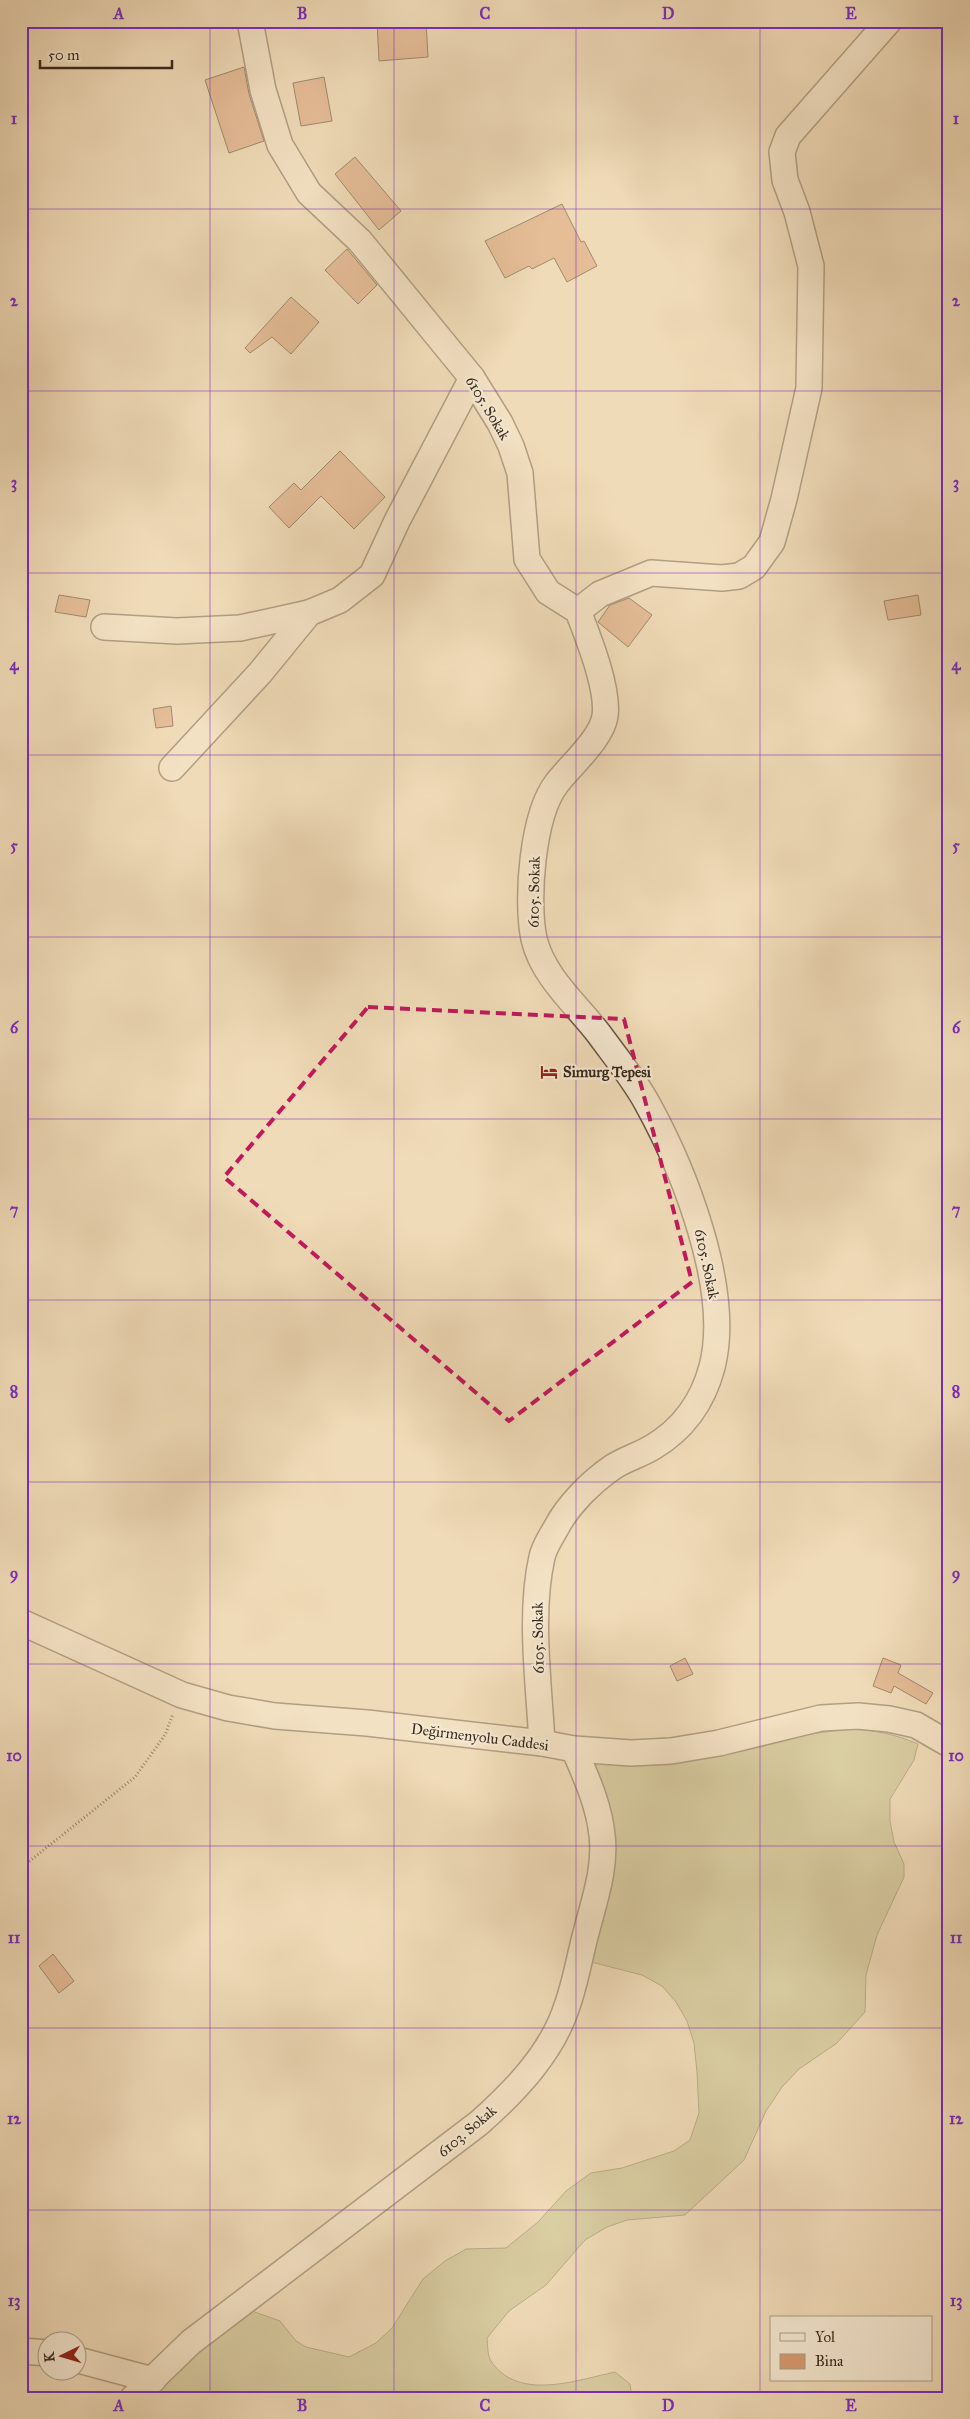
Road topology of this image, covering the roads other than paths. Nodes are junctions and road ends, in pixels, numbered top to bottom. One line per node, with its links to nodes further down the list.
1 (250, 21): 3 (street, 6105. Sokak)
2 (889, 21): 4 (street)
3 (472, 378): 4 (street, 6105. Sokak); 5 (street)
4 (578, 610): 9 (street, 6105. Sokak)
5 (309, 613): 6 (street); 7 (street)
6 (104, 627)
7 (172, 768)
8 (21, 1622): 9 (street, Değirmenyolu Caddesi)
9 (542, 1743): 11 (street, Değirmenyolu Caddesi)
10 (949, 1744): 11 (street, Değirmenyolu Caddesi)
11 (574, 1749): 15 (street, 6103. Sokak)
12 (21, 2351): 13 (street)
13 (38, 2352)
14 (88, 2363): 15 (street)
15 (153, 2380): 16 (street, 6103. Sokak)
16 (133, 2398)

